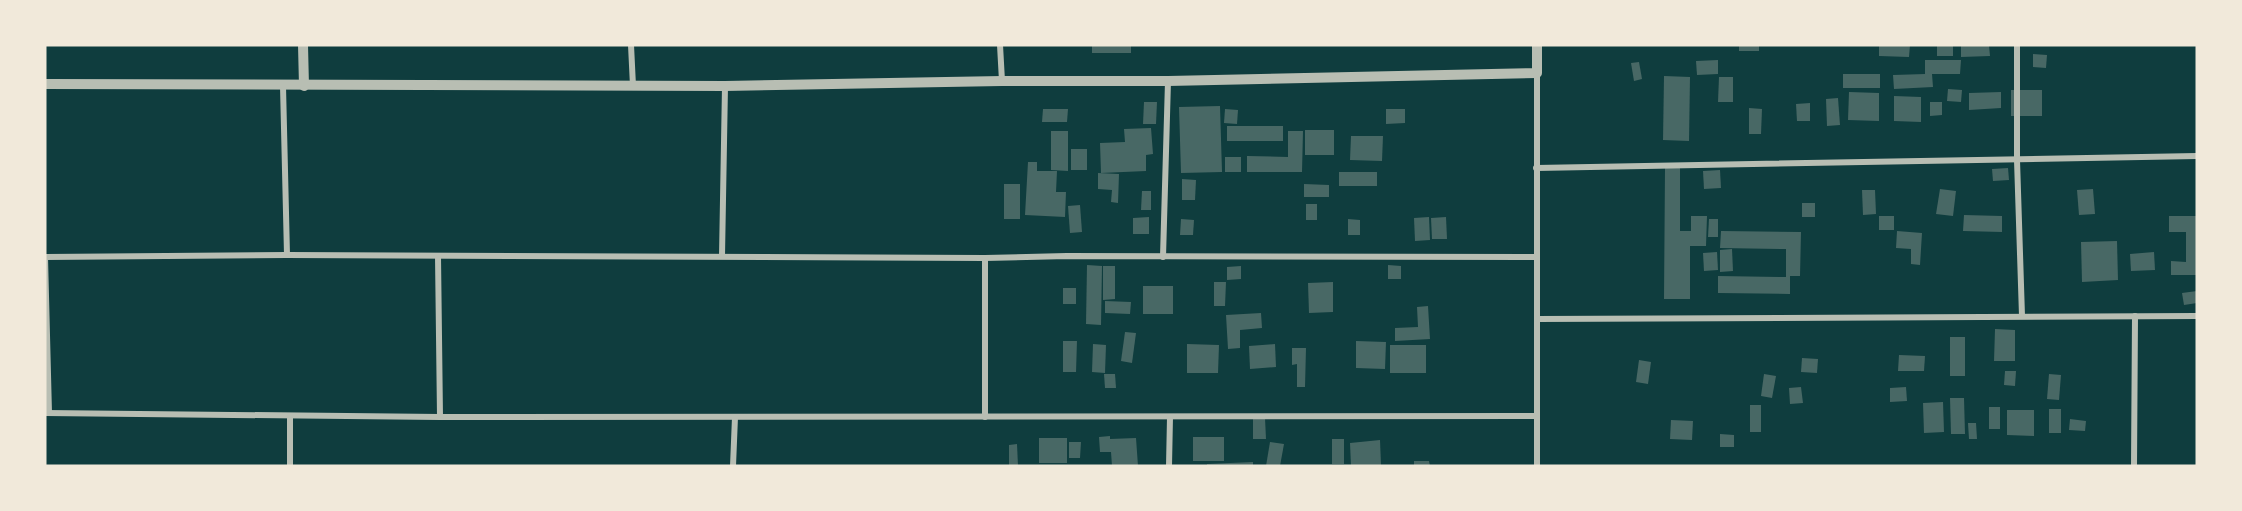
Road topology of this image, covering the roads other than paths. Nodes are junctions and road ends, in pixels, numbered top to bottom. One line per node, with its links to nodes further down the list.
1 (303, 45): 11 (street)
2 (631, 45): 12 (street)
3 (1000, 45): 7 (street)
4 (1537, 45): 6 (street)
5 (2018, 45): 15 (street)
6 (1537, 73): 8 (street); 16 (street)
7 (1002, 81): 8 (street); 13 (street)
8 (1168, 81): 20 (street)
9 (45, 84): 10 (street)
10 (283, 86): 11 (street); 17 (street)
11 (304, 86): 12 (street)
12 (633, 86): 13 (street)
13 (725, 86): 19 (street)
14 (2197, 156): 15 (street)
15 (2017, 160): 16 (street); 24 (street)
16 (1536, 168): 21 (street)
17 (287, 255): 18 (street); 22 (street)
18 (438, 256): 19 (street); 31 (street)
19 (722, 256): 23 (street)
20 (1163, 257): 21 (street); 23 (street)
21 (1537, 257): 27 (street)
22 (45, 258): 28 (street)
23 (986, 258): 33 (street)
24 (2022, 316): 25 (street); 27 (street)
25 (2135, 316): 26 (street); 39 (street)
26 (2197, 316)
27 (1537, 319): 30 (street)
28 (47, 413): 29 (street)
29 (290, 416): 31 (street); 35 (street)
30 (1537, 416): 34 (street); 38 (street)
31 (440, 417): 32 (street)
32 (735, 417): 33 (street); 36 (street)
33 (985, 417): 34 (street)
34 (1170, 417): 37 (street)
35 (290, 466)
36 (733, 466)
37 (1169, 466)
38 (1537, 466)
39 (2134, 466)

